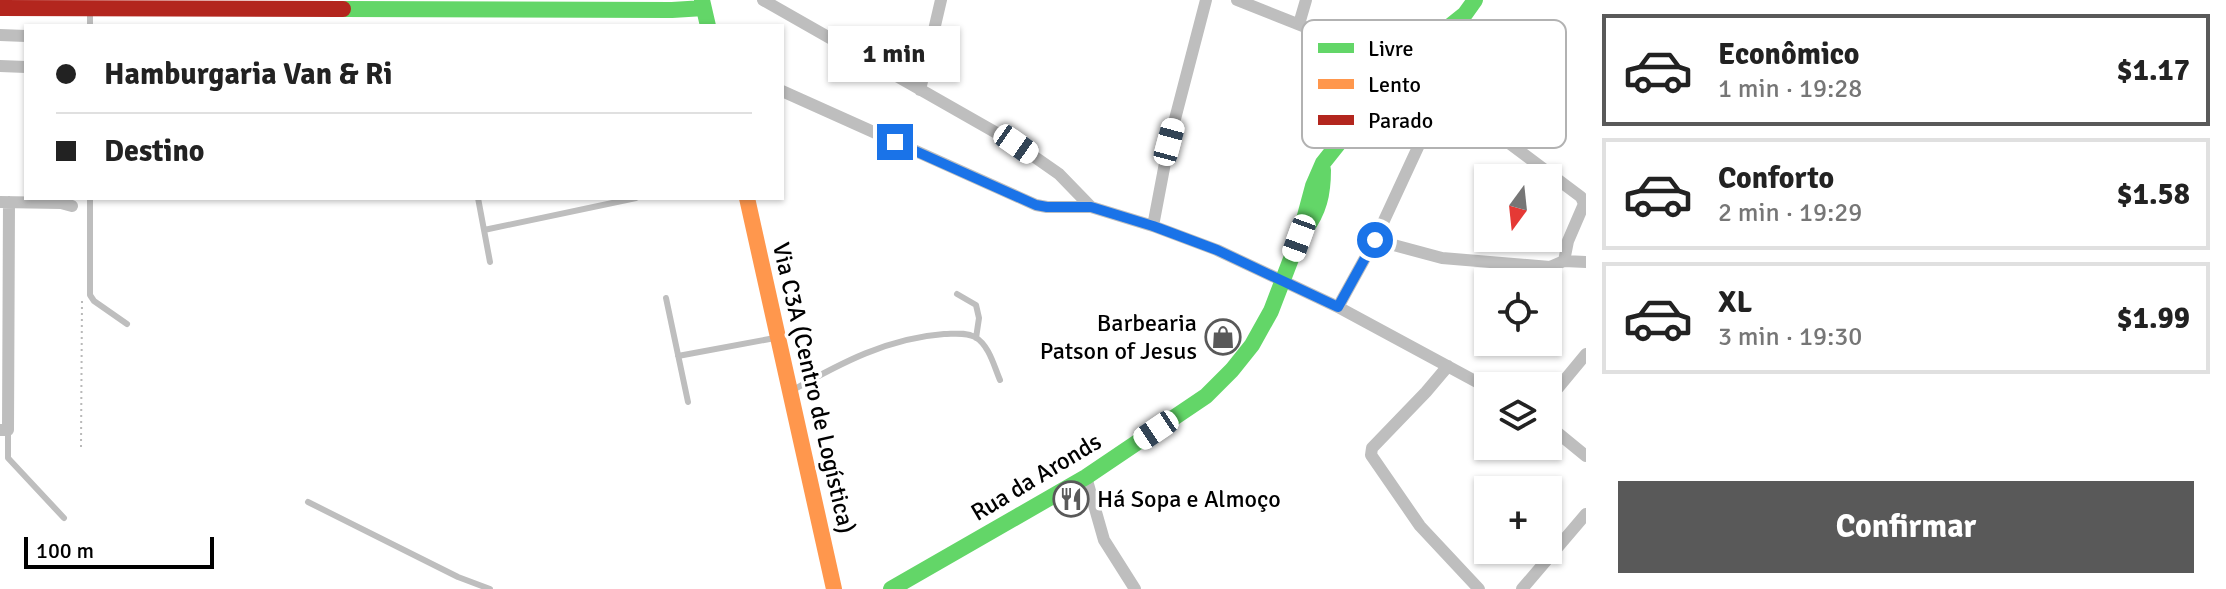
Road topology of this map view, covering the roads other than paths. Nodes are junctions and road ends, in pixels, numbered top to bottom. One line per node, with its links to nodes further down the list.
1 (763, 0): 20 (street)
2 (941, 0): 20 (street)
3 (1206, 0): 32 (street)
4 (1237, 0): 14 (street)
5 (1306, 0): 14 (street)
6 (65, 4): 10 (street); 11 (street)
7 (703, 4): 8 (street); 13 (street)
8 (626, 5): 11 (street)
9 (1470, 7): 12 (street)
10 (0, 8)
11 (90, 17)
12 (1455, 20)
13 (708, 24)
14 (1299, 24): 15 (street)
15 (1302, 25)
16 (0, 35): 17 (street)
17 (24, 36)
18 (0, 66): 19 (street)
19 (24, 67)
20 (920, 90): 31 (street)
21 (784, 92): 31 (street)
22 (1334, 148): 38 (street, Rua da Aronds)
23 (1418, 148): 34 (street)
24 (1516, 148): 35 (street)
25 (90, 200): 42 (lane)
26 (478, 200): 33 (lane)
27 (626, 200): 33 (lane)
28 (747, 200): 43 (street, Via C3A (Centro de Logística))
29 (4, 202): 30 (street); 53 (street)
30 (72, 206)
31 (1091, 207): 32 (street)
32 (1153, 226): 38 (street)
33 (484, 230): 36 (lane)
34 (1375, 240): 35 (street); 41 (street)
35 (1564, 261): 37 (street)
36 (490, 262)
37 (1586, 262)
38 (1284, 280): 41 (street); 56 (street, Rua da Aronds)
39 (957, 294): 44 (lane)
40 (666, 298): 46 (lane)
41 (1338, 307): 47 (street)
42 (127, 324)
43 (778, 338): 46 (lane); 51 (street, Via C3A (Centro de Logística))
44 (976, 338): 48 (lane); 51 (lane)
45 (1586, 354): 50 (street)
46 (678, 356): 52 (lane)
47 (1448, 366): 49 (street); 64 (street)
48 (1000, 380)
49 (1474, 380)
50 (1562, 383)
51 (790, 392): 61 (street, Via C3A (Centro de Logística))
52 (688, 402)
53 (4, 430): 59 (lane)
54 (1562, 436): 55 (street)
55 (1586, 456)
56 (1086, 477): 62 (street, Rua da Aronds); 63 (street)
57 (308, 502): 60 (lane)
58 (1586, 514): 65 (street)
59 (64, 518)
60 (490, 589)
61 (834, 589)
62 (891, 589)
63 (1135, 589)
64 (1479, 589)
65 (1522, 589)

